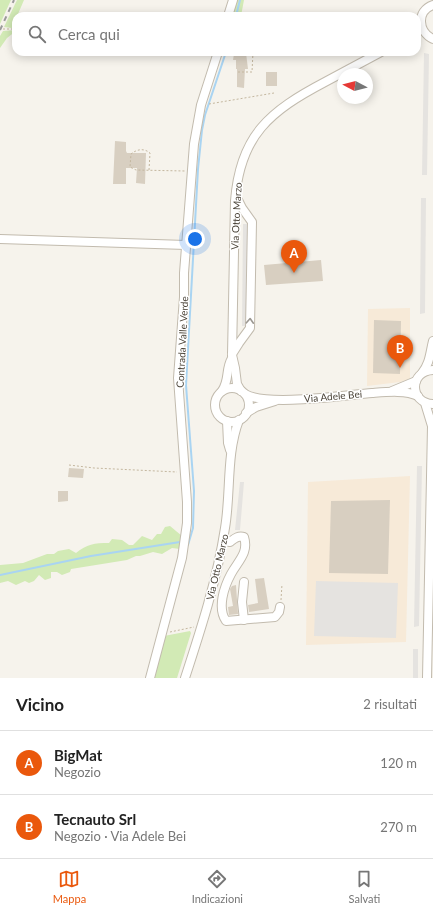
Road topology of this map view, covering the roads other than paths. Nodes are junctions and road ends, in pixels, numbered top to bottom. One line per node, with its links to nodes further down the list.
1 (233, 0): 3 (street)
2 (432, 4): 4 (street)
3 (229, 12)
4 (421, 18)
5 (421, 29): 7 (street)
6 (421, 37): 7 (street)
7 (432, 39)
8 (217, 56): 12 (street, Contrada Valle Verde)
9 (373, 56): 10 (street, Via Otto Marzo)
10 (235, 195): 14 (street, Via Otto Marzo); 14 (street, one-way to 10)
11 (0, 239): 12 (street)
12 (186, 246): 34 (street, Contrada Valle Verde)
13 (433, 340): 16 (street)
14 (232, 356): 18 (street, Via Otto Marzo); 20 (street, Via Otto Marzo)
15 (433, 370): 16 (street)
16 (422, 373): 17 (street)
17 (416, 381): 19 (street, Via Adele Bei); 21 (street)
18 (222, 391): 20 (street); 26 (street)
19 (391, 392): 21 (street, Via Adele Bei); 22 (street, Via Adele Bei)
20 (243, 393): 22 (street); 24 (street)
21 (418, 396): 23 (street)
22 (276, 401): 24 (street)
23 (429, 404): 27 (street)
24 (246, 413): 25 (street)
25 (239, 420): 26 (street); 28 (street, Via Otto Marzo)
26 (227, 421): 28 (street, Via Otto Marzo)
27 (432, 425): 35 (street)
28 (231, 453): 29 (street, Via Otto Marzo)
29 (223, 541): 32 (street); 33 (street, Via Otto Marzo)
30 (244, 582): 32 (street)
31 (280, 607): 32 (street)
32 (244, 620)
33 (187, 676)
34 (150, 678)
35 (427, 678)

